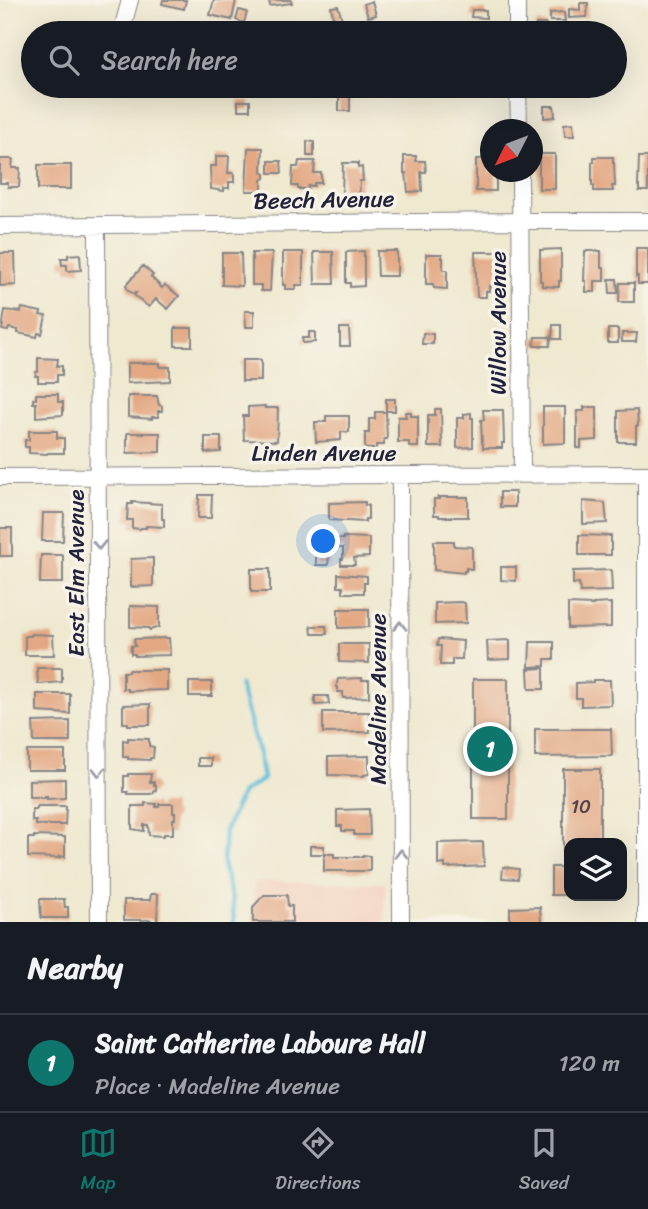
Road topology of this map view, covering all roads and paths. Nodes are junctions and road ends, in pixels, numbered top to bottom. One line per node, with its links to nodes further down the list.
1 (130, 0): 3 (street)
2 (517, 0): 4 (street)
3 (124, 21)
4 (517, 21)
5 (518, 98): 6 (street)
6 (519, 119)
7 (520, 182): 8 (street, Willow Avenue)
8 (521, 221): 9 (street, Beech Avenue); 10 (street, Beech Avenue); 12 (street, Willow Avenue)
9 (648, 221)
10 (97, 225): 11 (street, Beech Avenue); 16 (street, East Elm Avenue)
11 (0, 226)
12 (522, 474): 13 (street, Linden Avenue); 14 (street, Linden Avenue)
13 (647, 474): 19 (street)
14 (400, 475): 16 (street, Linden Avenue); 18 (street, Madeline Avenue, one-way to 14)
15 (0, 477): 16 (street, Linden Avenue)
16 (99, 477): 17 (street, East Elm Avenue, one-way to 17)
17 (100, 922)
18 (401, 922)
19 (646, 922)

